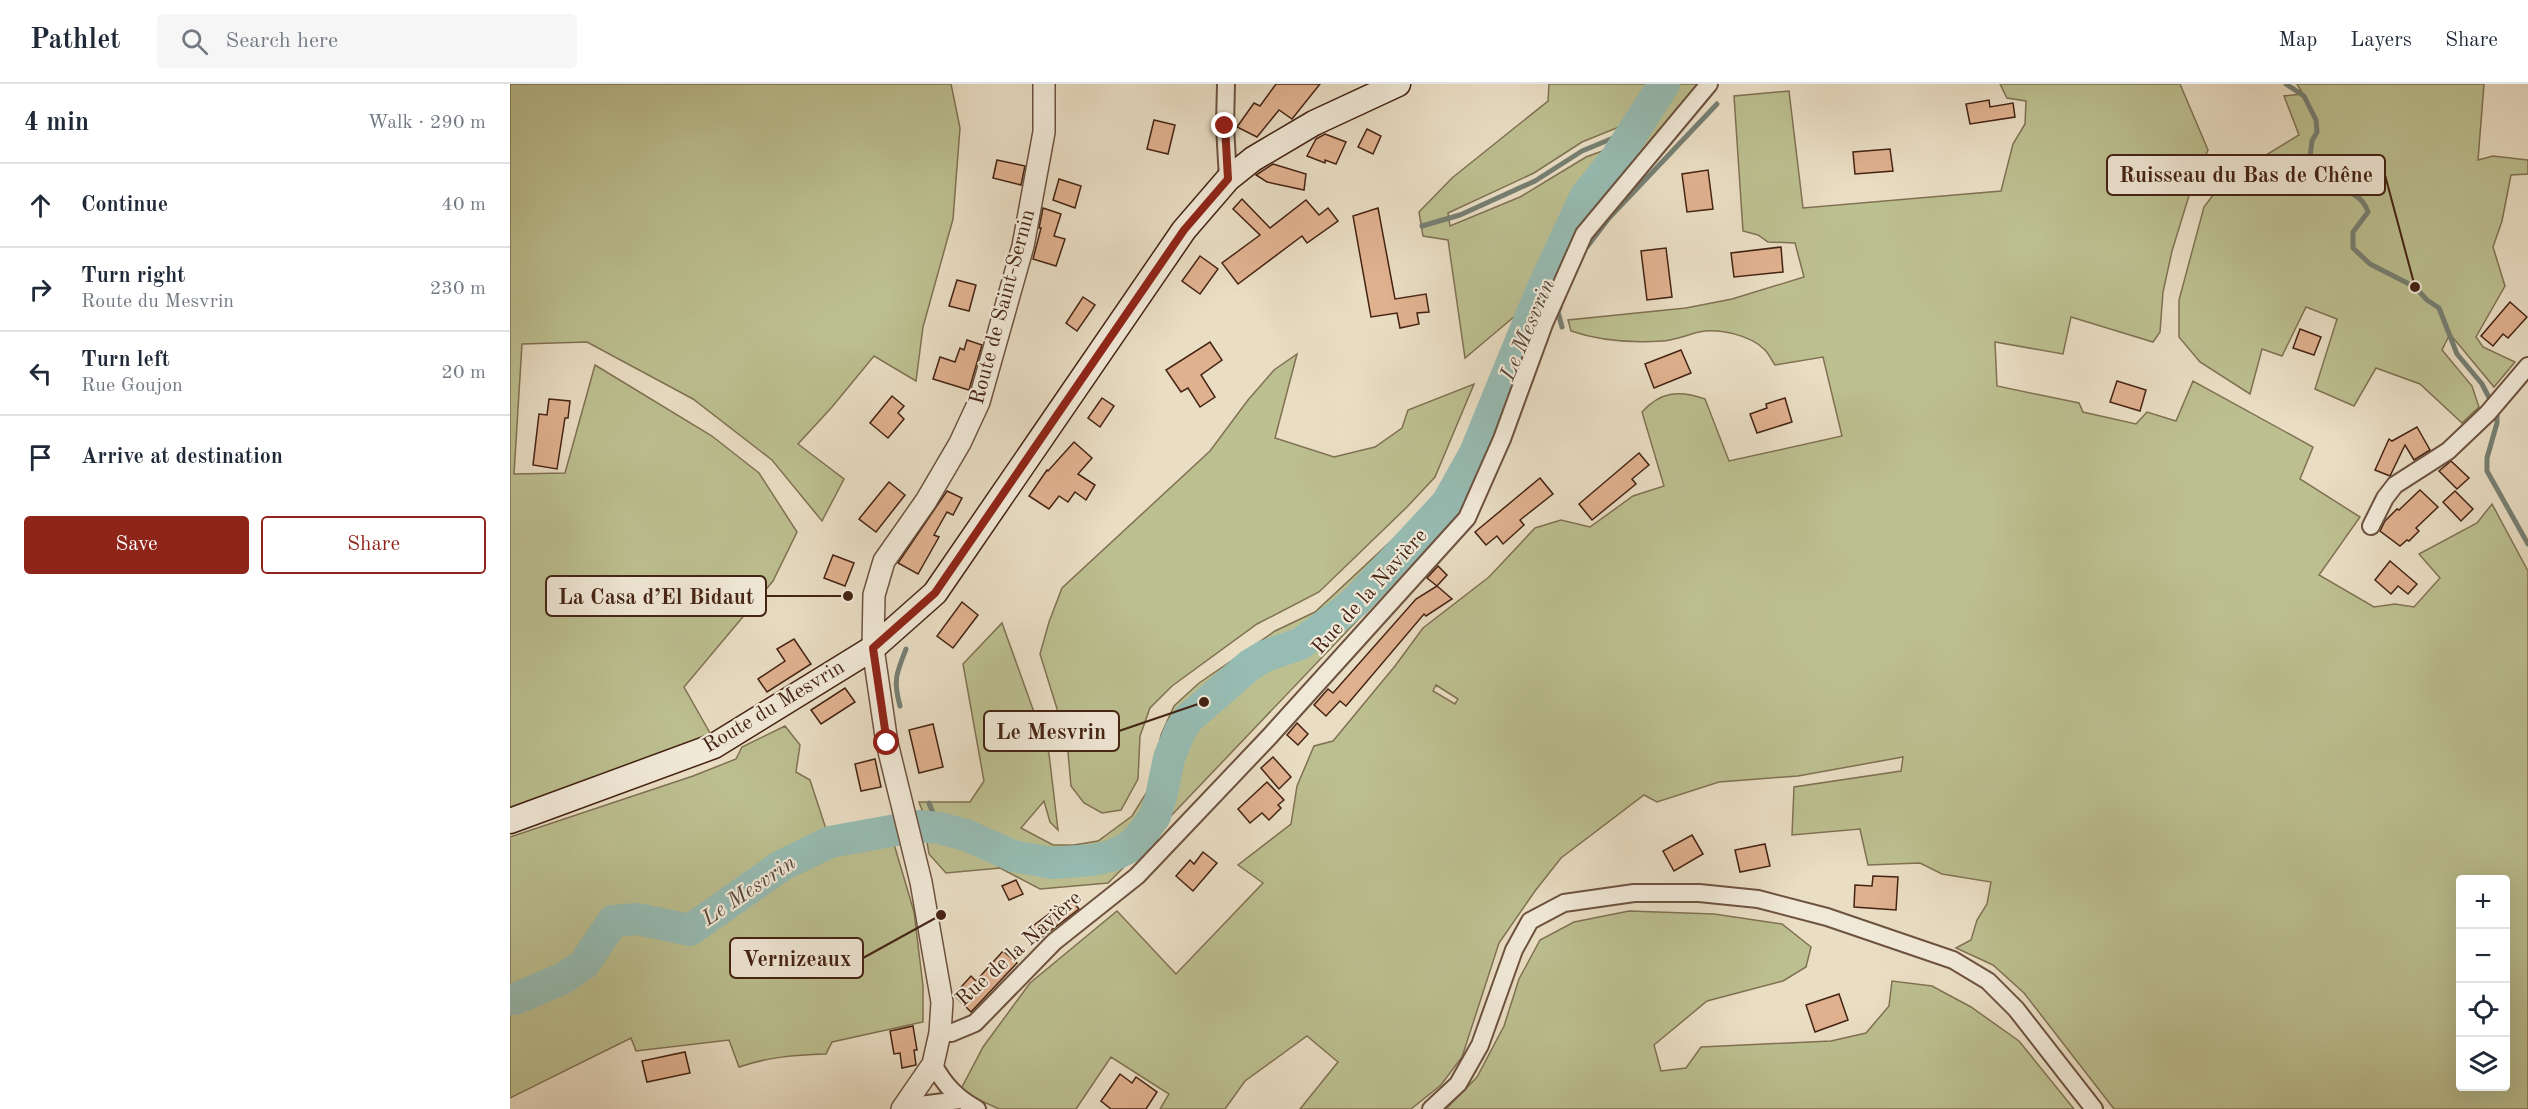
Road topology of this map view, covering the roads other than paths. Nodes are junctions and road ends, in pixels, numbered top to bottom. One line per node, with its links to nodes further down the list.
1 (1044, 84): 8 (street, Route de Saint-Sernin)
2 (1226, 84): 5 (street)
3 (1398, 84): 5 (main road, Route du Mesvrin)
4 (1709, 84): 10 (street, Rue de la Navière)
5 (1228, 179): 8 (main road, Route du Mesvrin)
6 (2528, 366): 7 (street)
7 (2371, 526)
8 (873, 648): 9 (main road, Route du Mesvrin); 10 (street, Route de Saint-Sernin)
9 (510, 821)
10 (940, 1033): 11 (street)
11 (933, 1064): 12 (street); 13 (street)
12 (960, 1100): 13 (street); 14 (street)
13 (903, 1108)
14 (977, 1109)
15 (1431, 1109): 16 (street)
16 (2094, 1109)

